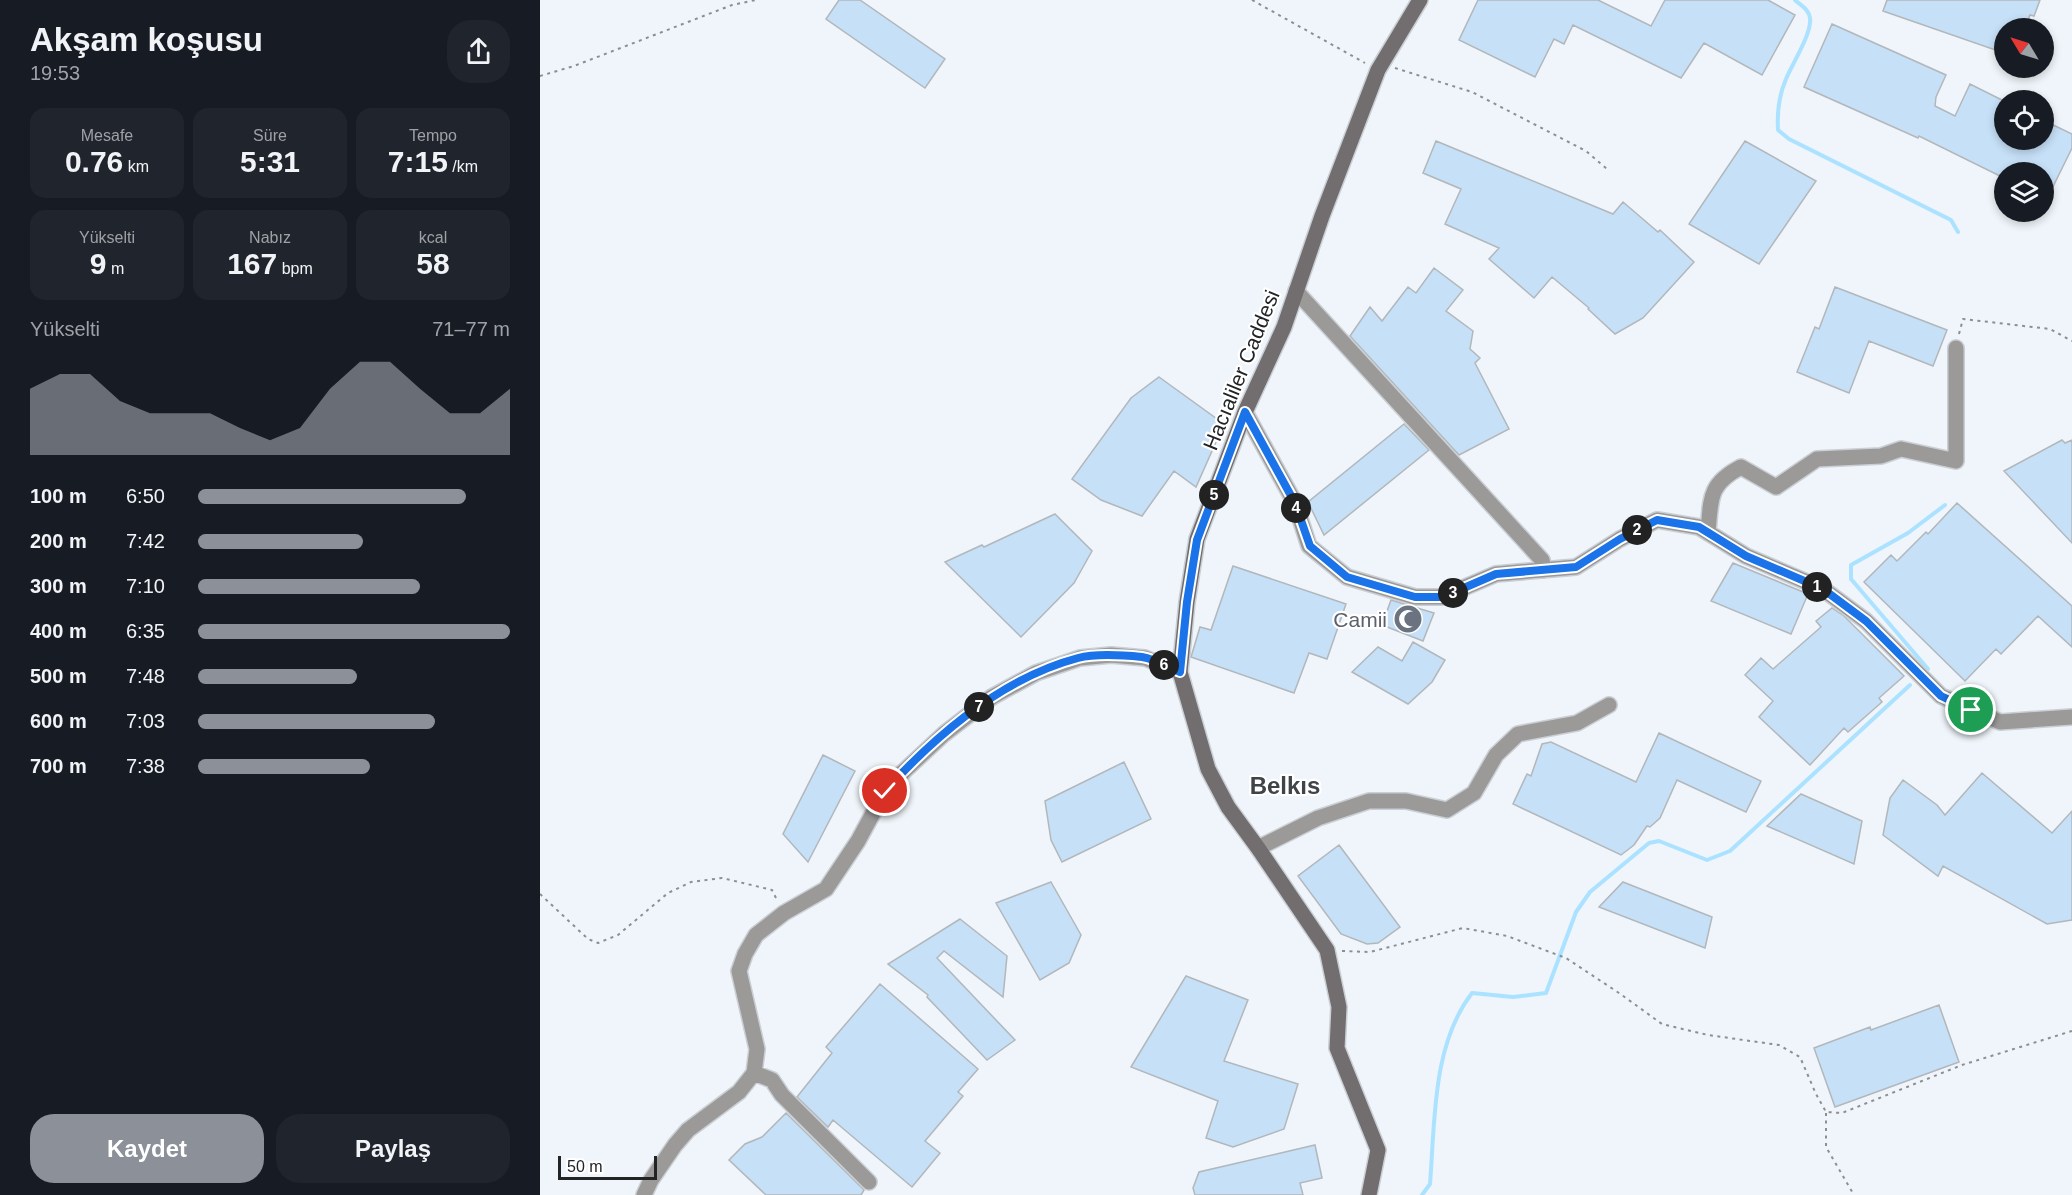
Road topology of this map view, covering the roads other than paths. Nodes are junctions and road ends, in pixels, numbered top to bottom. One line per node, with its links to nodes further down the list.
1 (1420, 0): 2 (street, Hacıaliler Caddesi)
2 (1296, 291): 4 (street, Hacıaliler Caddesi); 6 (street)
3 (1956, 348): 5 (street)
4 (1245, 412): 6 (street); 7 (street, Hacıaliler Caddesi)
5 (1708, 533): 6 (street); 9 (street)
6 (1544, 570)
7 (1180, 672): 10 (street, Hacıaliler Caddesi); 11 (street)
8 (1609, 705): 10 (street)
9 (2072, 717)
10 (1258, 848): 14 (street, Hacıaliler Caddesi)
11 (754, 1073): 12 (street); 13 (street)
12 (869, 1182)
13 (645, 1195)
14 (1369, 1195)

